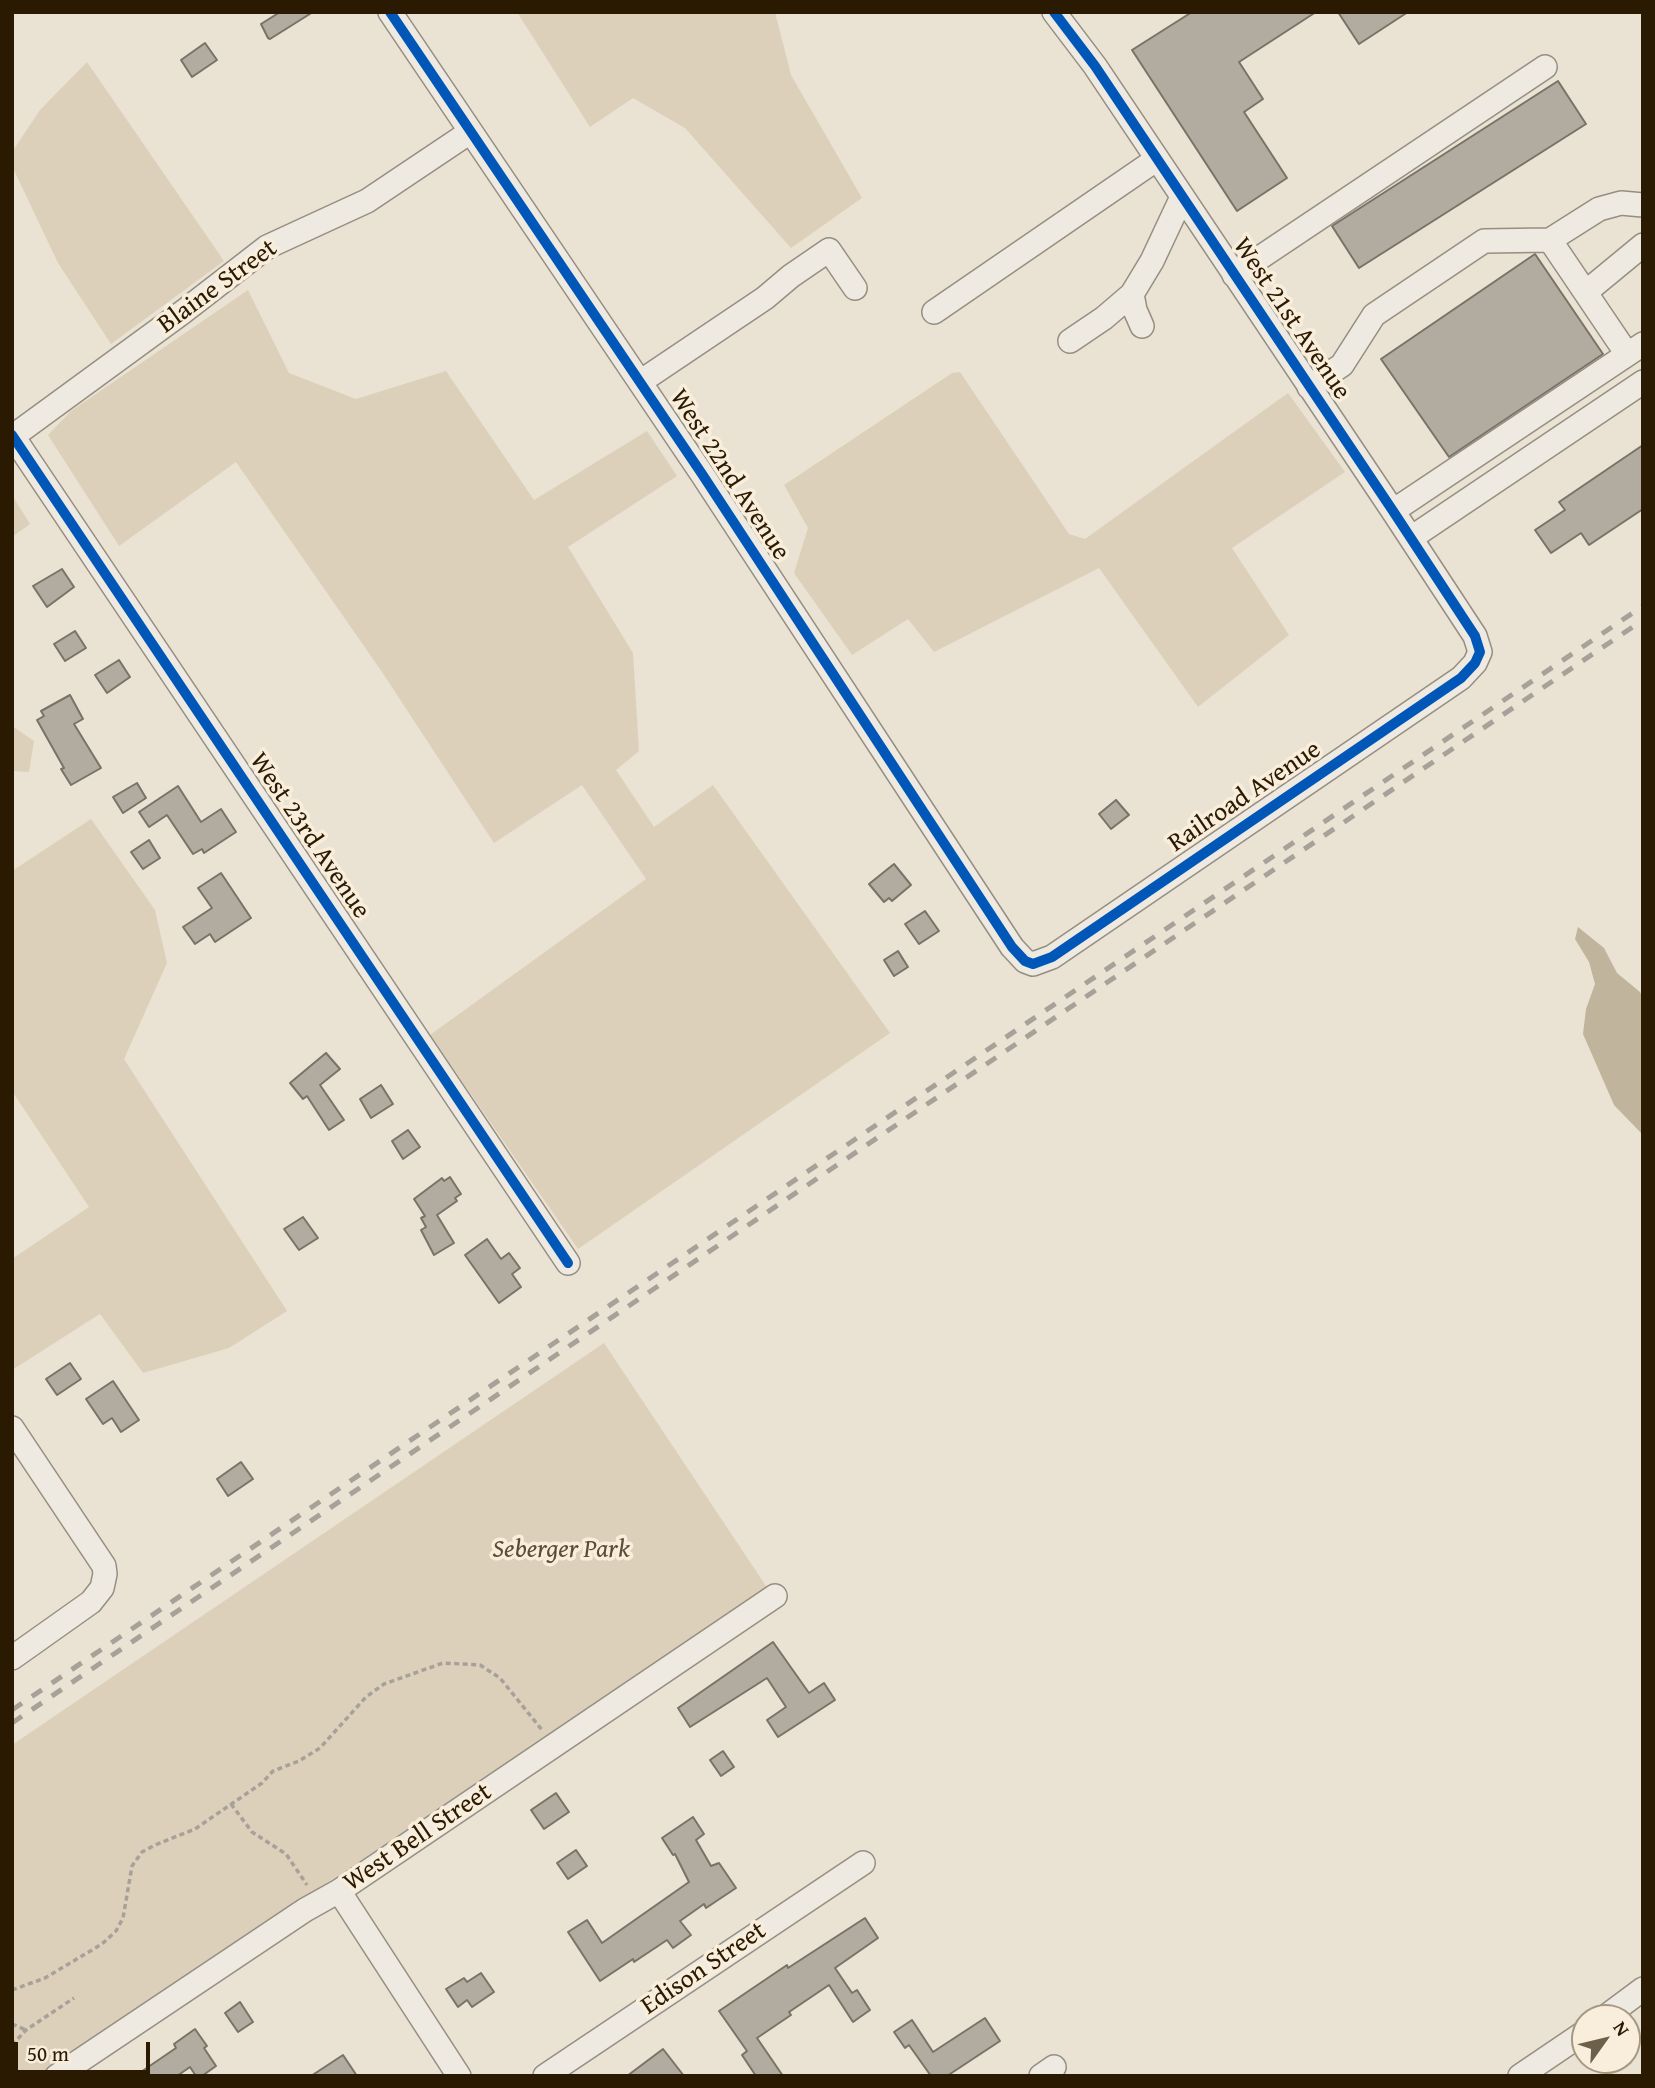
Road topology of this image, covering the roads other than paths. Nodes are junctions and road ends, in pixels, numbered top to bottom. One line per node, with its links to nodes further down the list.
1 (390, 12): 4 (street, West 22nd Avenue)
2 (1054, 12): 5 (street, West 21st Avenue)
3 (1545, 67): 10 (street)
4 (470, 132): 18 (street, West 22nd Avenue); 21 (street, Blaine Street)
5 (1157, 159): 6 (street, West 21st Avenue); 14 (street)
6 (1182, 197): 10 (street, West 21st Avenue); 13 (street)
7 (1643, 205): 8 (street)
8 (1550, 240): 12 (street); 20 (street)
9 (1643, 245): 12 (street)
10 (1234, 275): 20 (street, West 21st Avenue)
11 (855, 288): 18 (street)
12 (1586, 292): 17 (street)
13 (1132, 294): 15 (street); 16 (street)
14 (934, 312)
15 (1142, 326)
16 (1070, 341)
17 (1635, 349): 22 (street)
18 (640, 382): 25 (street, West 22nd Avenue)
19 (1643, 382): 23 (street)
20 (1309, 387): 22 (street, West 21st Avenue)
21 (13, 436): 26 (street, West 23rd Avenue)
22 (1393, 511): 23 (street, West 21st Avenue)
23 (1411, 538): 24 (street, West 21st Avenue)
24 (1480, 656): 25 (street, Railroad Avenue)
25 (1029, 963)
26 (568, 1263)
27 (12, 1428): 29 (street)
28 (775, 1596): 31 (street, West Bell Street)
29 (12, 1658)
30 (863, 1863): 37 (street, Edison Street)
31 (329, 1897): 35 (street, West Bell Street); 36 (street)
32 (1643, 1989): 33 (street)
33 (1623, 2004)
34 (1571, 2041): 38 (street)
35 (57, 2076)
36 (458, 2076)
37 (545, 2076)
38 (1520, 2076)

